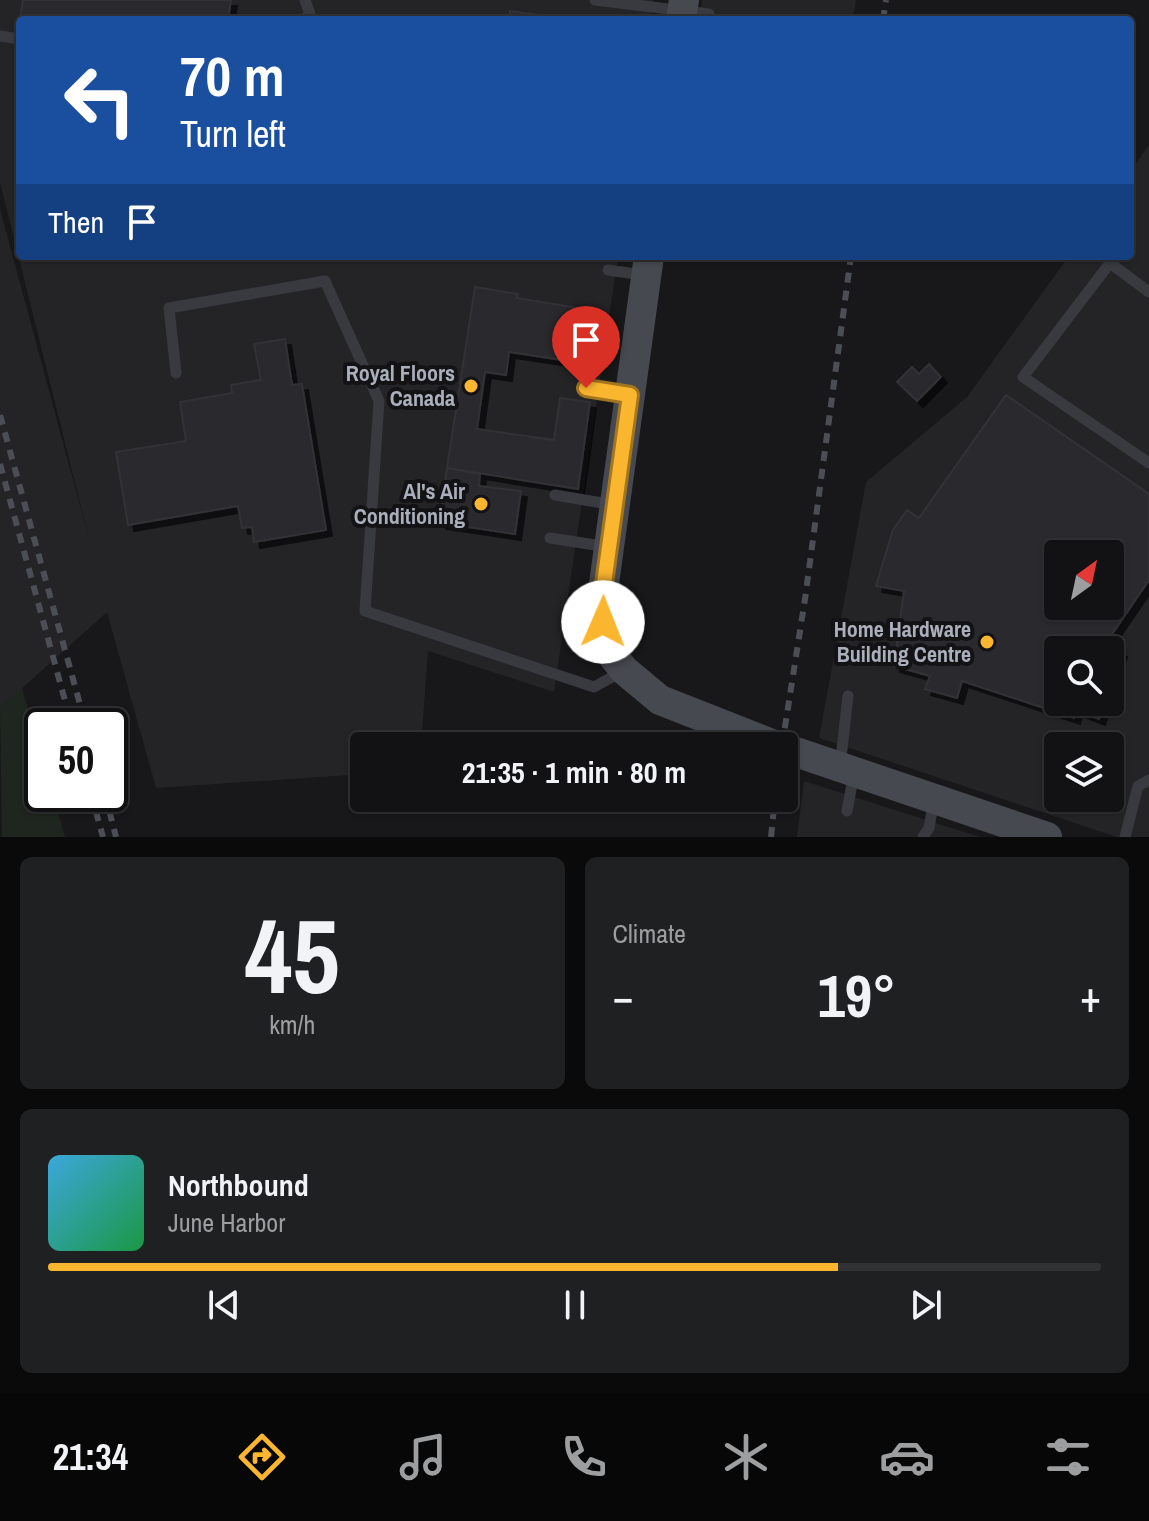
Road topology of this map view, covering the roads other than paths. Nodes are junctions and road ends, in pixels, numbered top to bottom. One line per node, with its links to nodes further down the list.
1 (595, 0): 2 (lane)
2 (689, 12)
3 (648, 266): 4 (lane); 8 (main road)
4 (608, 270)
5 (1149, 292): 9 (lane)
6 (176, 373): 14 (lane)
7 (586, 388): 8 (lane)
8 (630, 395): 11 (main road)
9 (1149, 463)
10 (555, 495): 11 (lane)
11 (614, 506): 13 (main road)
12 (550, 538): 13 (lane)
13 (609, 547): 14 (main road)
14 (624, 670): 16 (main road)
15 (848, 696): 18 (lane)
16 (741, 732)
17 (798, 753): 18 (main road)
18 (847, 770): 20 (main road); 21 (lane)
19 (1145, 785): 24 (lane)
20 (934, 798): 22 (lane); 23 (main road)
21 (847, 811)
22 (923, 837)
23 (1047, 837)
24 (1125, 837)

